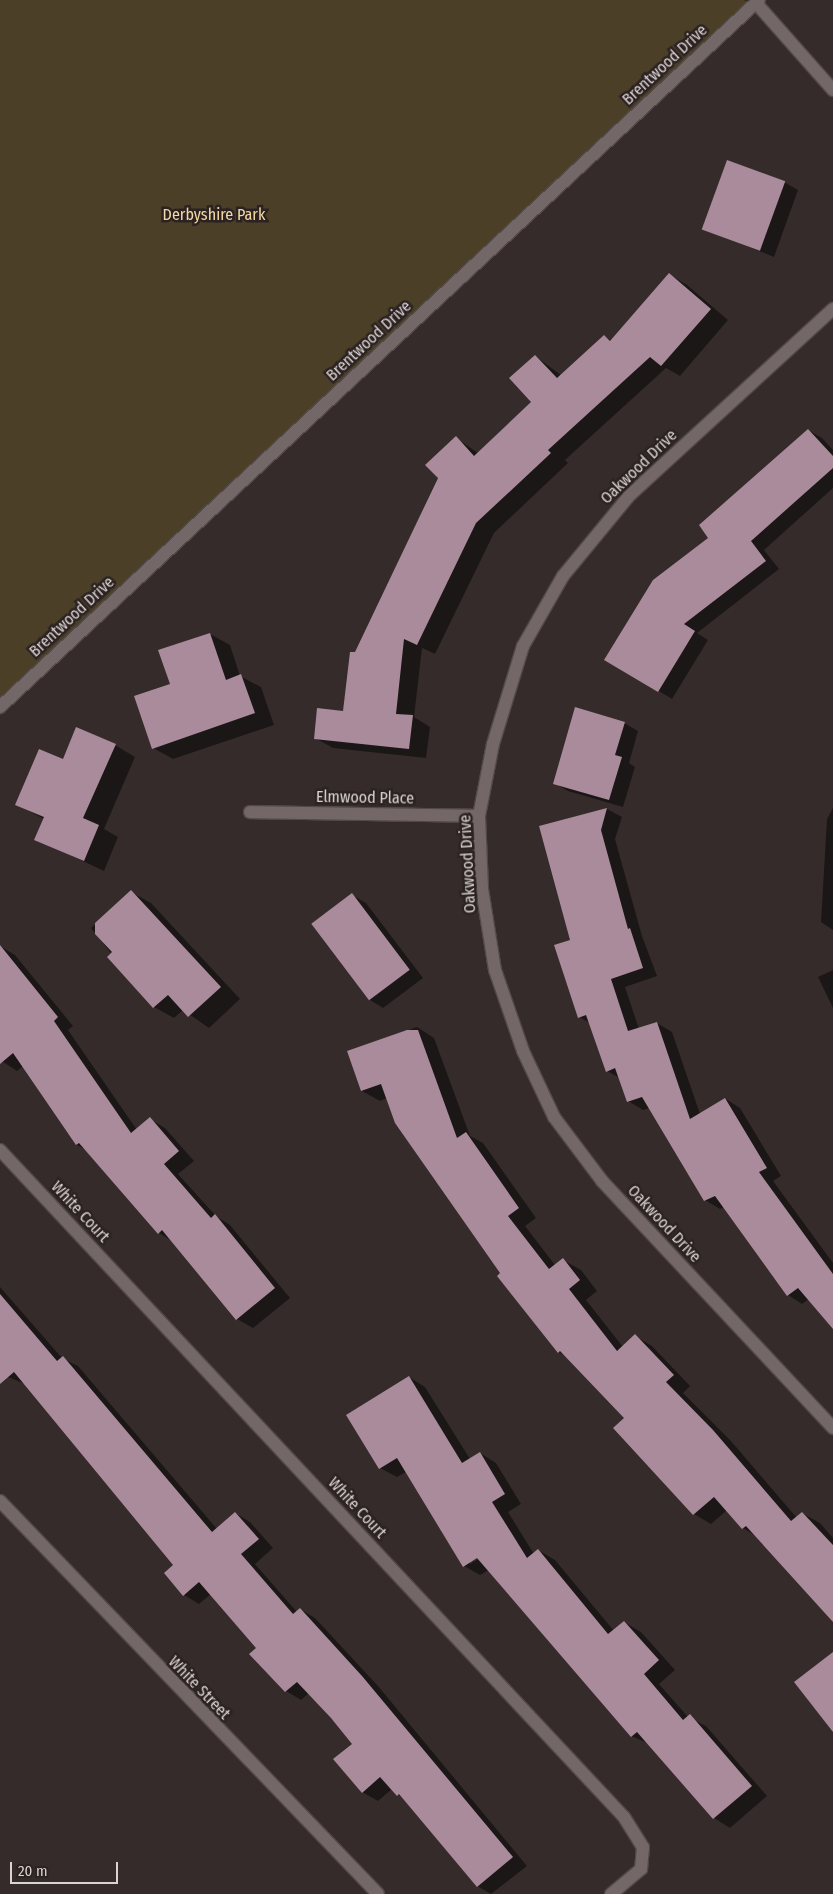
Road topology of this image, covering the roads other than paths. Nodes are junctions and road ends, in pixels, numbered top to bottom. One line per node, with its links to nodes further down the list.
1 (758, 2): 2 (street); 4 (street, Brentwood Drive)
2 (833, 90)
3 (833, 309): 6 (street, Oakwood Drive)
4 (0, 706)
5 (250, 812): 6 (street, Elmwood Place)
6 (479, 816): 8 (street, Oakwood Drive)
7 (0, 1150): 11 (street, White Court)
8 (833, 1428)
9 (0, 1501): 10 (street, White Street)
10 (378, 1894)
11 (611, 1894)

